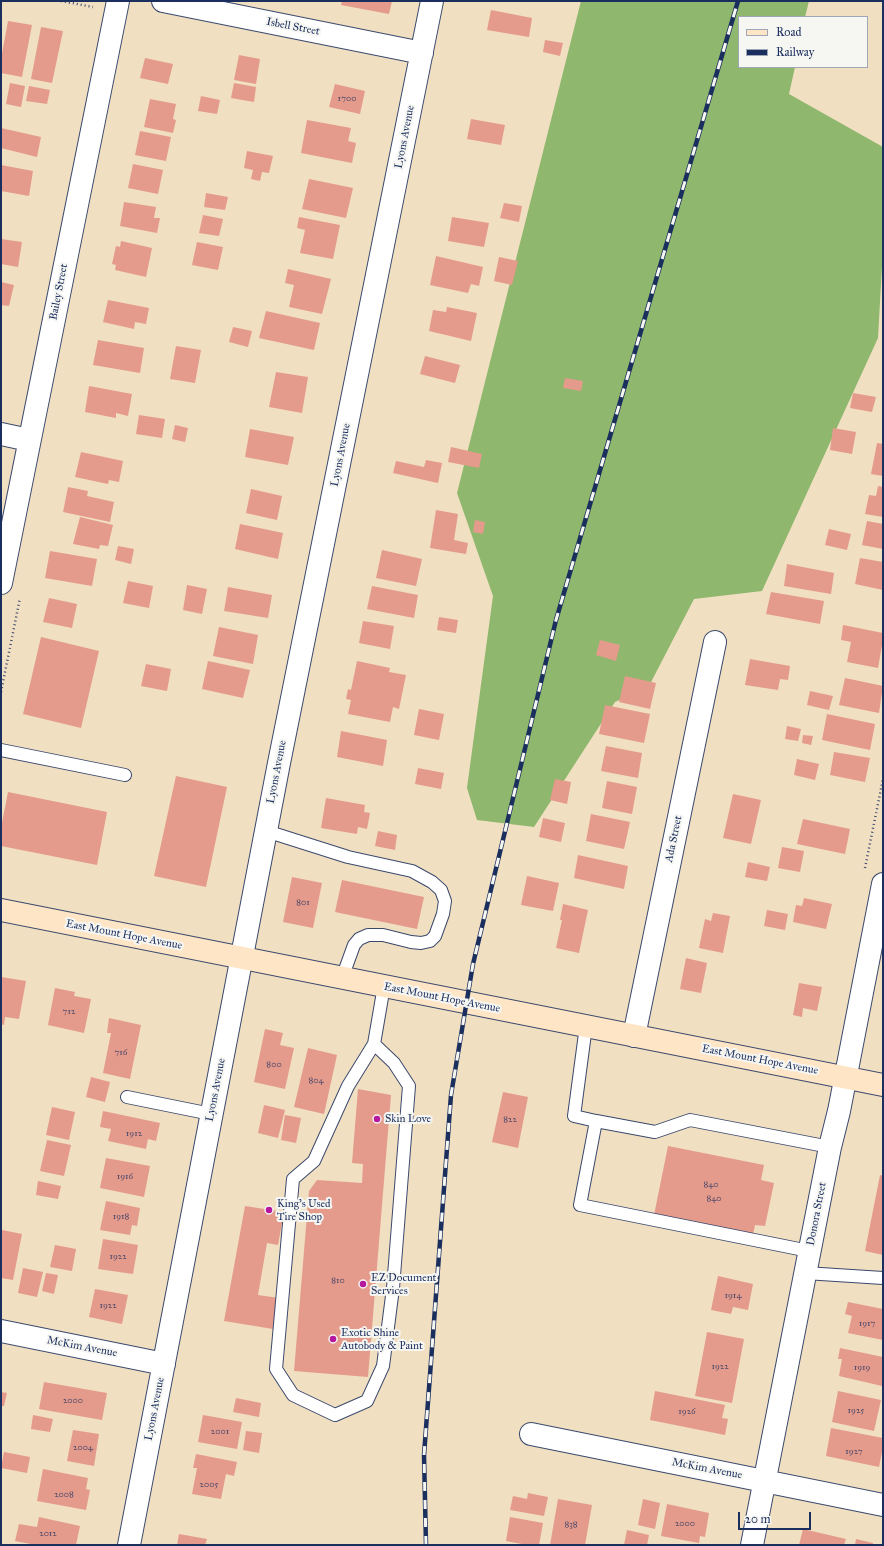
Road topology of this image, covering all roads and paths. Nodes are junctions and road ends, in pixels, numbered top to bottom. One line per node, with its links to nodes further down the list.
1 (118, 1): 6 (street, Bailey Street)
2 (163, 1): 4 (street, Isbell Street)
3 (432, 1): 4 (street, Lyons Avenue)
4 (422, 53): 11 (street, Lyons Avenue)
5 (1, 434): 6 (street)
6 (29, 440): 7 (street, Bailey Street)
7 (1, 583)
8 (715, 642): 18 (street, Ada Street)
9 (1, 750): 10 (lane)
10 (125, 774)
11 (266, 831): 14 (street, Lyons Avenue); 15 (lane)
12 (882, 897): 20 (street, Donora Street)
13 (1, 910): 14 (street, East Mount Hope Avenue)
14 (241, 958): 15 (street, East Mount Hope Avenue); 23 (street, Lyons Avenue)
15 (342, 978): 16 (street, East Mount Hope Avenue)
16 (384, 986): 17 (street, East Mount Hope Avenue); 19 (lane)
17 (586, 1026): 18 (street, East Mount Hope Avenue); 24 (lane)
18 (634, 1036): 20 (street, East Mount Hope Avenue)
19 (374, 1044): 19 (lane)
20 (845, 1077): 21 (street, East Mount Hope Avenue); 25 (street, Donora Street)
21 (883, 1085)
22 (128, 1098): 23 (lane)
23 (211, 1114): 30 (street, Lyons Avenue)
24 (596, 1121): 25 (lane); 26 (lane)
25 (830, 1147): 26 (street, Donora Street)
26 (810, 1251): 27 (street, Donora Street)
27 (805, 1273): 28 (lane); 32 (street, Donora Street)
28 (883, 1278)
29 (1, 1331): 30 (street, McKim Avenue)
30 (164, 1364): 34 (street, Lyons Avenue)
31 (531, 1434): 32 (street, McKim Avenue)
32 (765, 1481): 33 (street, McKim Avenue); 35 (street, Donora Street)
33 (883, 1505)
34 (129, 1545)
35 (752, 1545)

